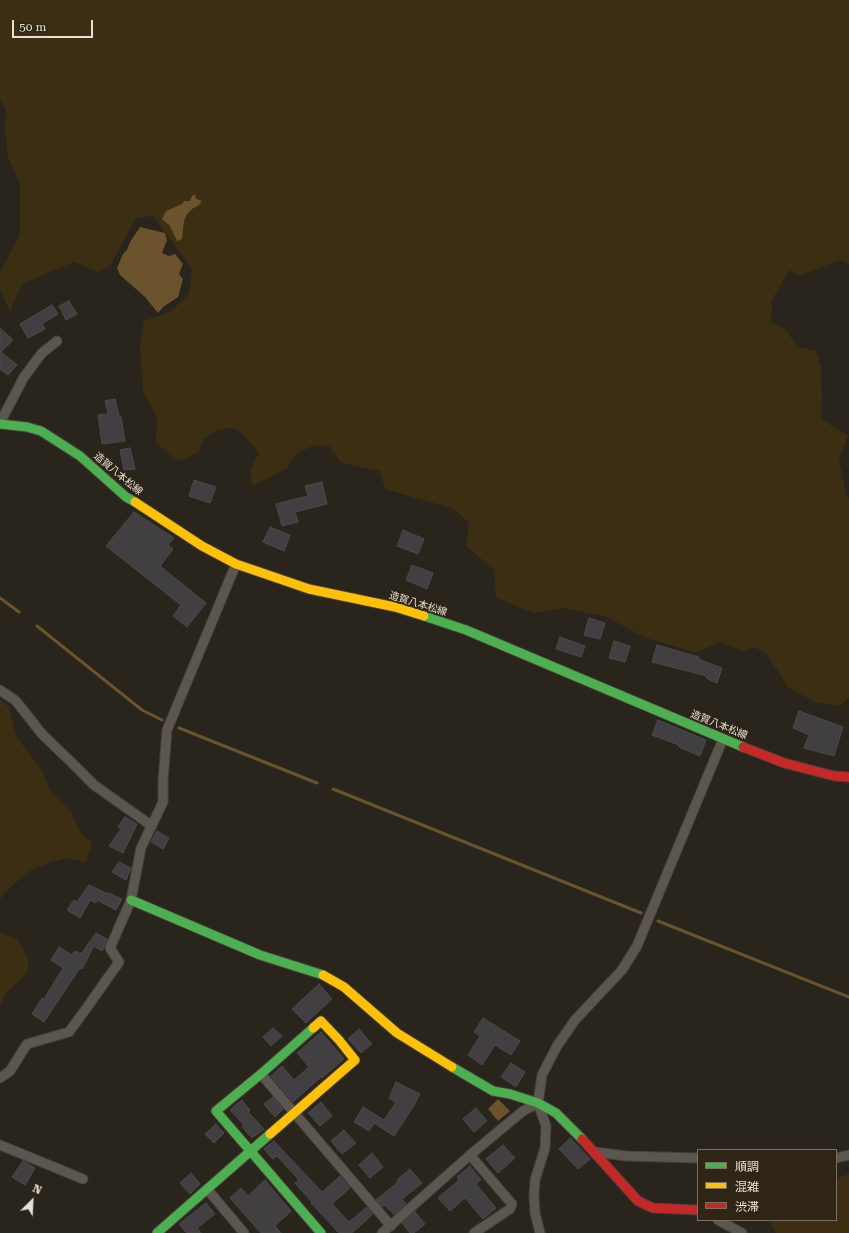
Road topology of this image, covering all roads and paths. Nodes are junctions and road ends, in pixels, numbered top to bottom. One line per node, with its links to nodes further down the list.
1 (57, 341): 2 (street)
2 (0, 424): 3 (street, 造賀八本松線)
3 (236, 564): 5 (street, 造賀八本松線); 7 (street)
4 (0, 690): 7 (street)
5 (723, 740): 6 (street, 造賀八本松線); 11 (street)
6 (849, 777)
7 (152, 826): 8 (street)
8 (131, 900): 10 (street); 11 (street)
9 (261, 1074): 12 (street); 12 (street); 14 (street)
10 (0, 1078)
11 (538, 1103): 15 (street); 16 (street); 30 (street)
12 (295, 1112): 14 (street); 24 (street)
13 (0, 1145): 20 (street)
14 (250, 1151): 21 (street); 27 (street)
15 (595, 1152): 18 (street); 22 (street)
16 (470, 1155): 24 (street); 29 (street)
17 (849, 1155): 19 (street)
18 (697, 1158)
19 (837, 1158)
20 (83, 1179)
21 (207, 1190): 25 (street); 26 (street)
22 (697, 1210)
23 (720, 1221): 31 (street)
24 (391, 1226): 28 (street)
25 (162, 1231)
26 (244, 1233)
27 (321, 1233)
28 (382, 1233)
29 (474, 1233)
30 (540, 1233)
31 (742, 1233)

